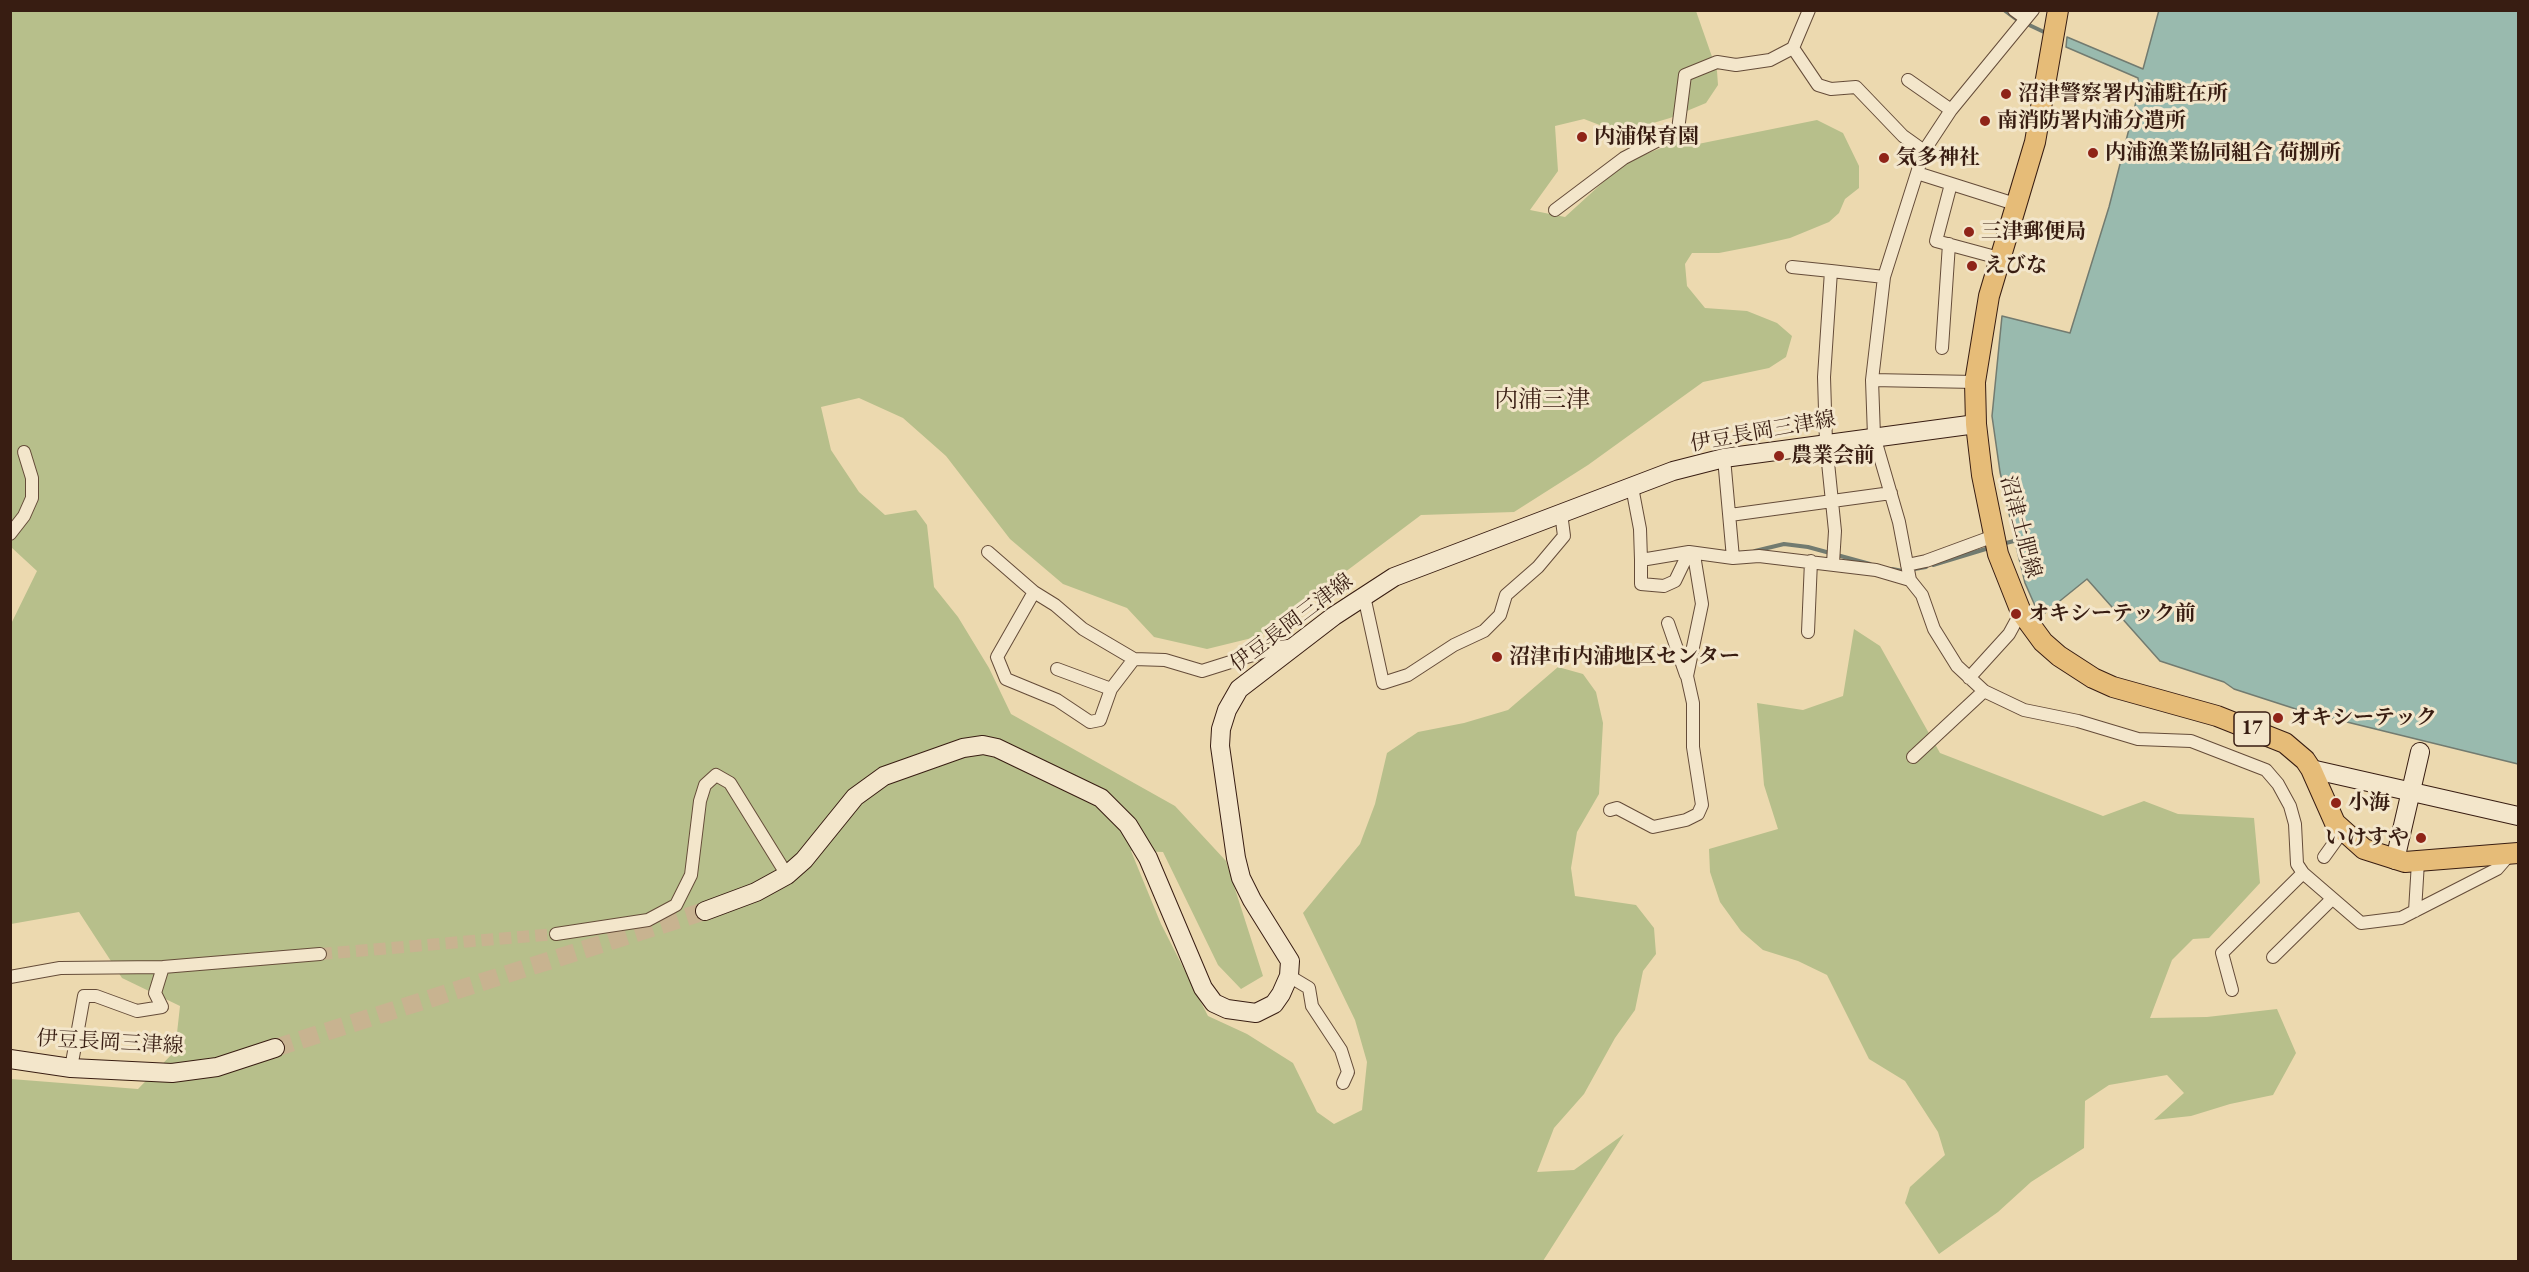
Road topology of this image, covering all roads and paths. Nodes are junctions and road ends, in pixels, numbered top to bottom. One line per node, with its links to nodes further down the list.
1 (1809, 10): 4 (street)
2 (2058, 10): 10 (main road, 沼津土肥線 / 17)
3 (2024, 13): 6 (street)
4 (1792, 48): 7 (street); 11 (street)
5 (1908, 80): 6 (street)
6 (1951, 111): 7 (street)
7 (1924, 151): 8 (street)
8 (1917, 173): 9 (street); 16 (street)
9 (1951, 184): 10 (street); 12 (street)
10 (2015, 204): 13 (main road, 沼津土肥線 / 17)
11 (1555, 210)
12 (1949, 244): 13 (street); 17 (street)
13 (1999, 258): 19 (main road, 沼津土肥線 / 17)
14 (1792, 267): 15 (street)
15 (1831, 271): 16 (street); 22 (street)
16 (1884, 277): 18 (street)
17 (1942, 348)
18 (1872, 380): 19 (street); 21 (street)
19 (1975, 382): 20 (main road, 沼津土肥線 / 17)
20 (1976, 424): 21 (main road, 伊豆長岡三津線); 31 (main road, 沼津土肥線 / 17)
21 (1874, 436): 22 (main road, 伊豆長岡三津線); 26 (street)
22 (1826, 443): 24 (main road, 伊豆長岡三津線); 27 (street)
23 (24, 452): 30 (street)
24 (1724, 458): 25 (main road, 伊豆長岡三津線); 29 (street)
25 (1632, 487): 28 (main road, 伊豆長岡三津線); 35 (street)
26 (1891, 493): 27 (street); 38 (street)
27 (1833, 502): 29 (street); 37 (street)
28 (1561, 513): 41 (main road, 伊豆長岡三津線); 41 (street)
29 (1730, 514): 34 (street)
30 (10, 534)
31 (1996, 545): 38 (street); 42 (main road, 沼津土肥線 / 17)
32 (988, 552): 40 (street)
33 (1692, 554): 34 (street); 35 (street); 35 (street); 48 (street)
34 (1733, 558): 36 (street)
35 (1641, 560)
36 (1811, 561): 37 (street); 44 (street)
37 (1833, 564): 39 (street)
38 (1907, 565): 39 (street)
39 (1910, 580): 49 (street)
40 (1034, 592): 46 (street); 50 (street)
41 (1364, 596): 45 (main road, 伊豆長岡三津線)
42 (2021, 612): 49 (street); 54 (main road, 沼津土肥線 / 17)
43 (1668, 623): 48 (street)
44 (1808, 632)
45 (1294, 645): 46 (street); 73 (main road, 伊豆長岡三津線)
46 (1134, 659): 50 (street)
47 (1057, 669): 50 (street)
48 (1687, 676): 56 (street)
49 (1969, 678): 51 (street)
50 (1111, 689)
51 (1984, 691): 53 (street); 63 (street)
52 (2420, 752): 55 (main road)
53 (1913, 757)
54 (2311, 769): 55 (main road); 58 (main road, 沼津土肥線 / 17)
55 (2411, 790): 57 (main road); 61 (main road)
56 (1610, 810)
57 (2518, 816)
58 (2342, 832): 60 (street); 61 (main road, 沼津土肥線 / 17)
59 (2514, 853): 62 (main road, 沼津土肥線 / 17); 66 (street)
60 (2324, 857)
61 (2395, 860): 62 (main road, 沼津土肥線 / 17)
62 (2418, 862): 66 (street)
63 (2302, 873): 65 (street); 74 (street)
64 (787, 875): 67 (main road); 68 (street); 73 (main road)
65 (2332, 899): 66 (street); 70 (street)
66 (2415, 910)
67 (705, 911)
68 (556, 934)
69 (320, 954): 71 (street)
70 (2273, 957)
71 (163, 967): 72 (street); 77 (street)
72 (10, 976)
73 (1289, 976): 78 (street)
74 (2232, 990)
75 (275, 1048): 77 (main road, 伊豆長岡三津線)
76 (10, 1059): 77 (main road, 伊豆長岡三津線)
77 (71, 1068)
78 (1343, 1083)

